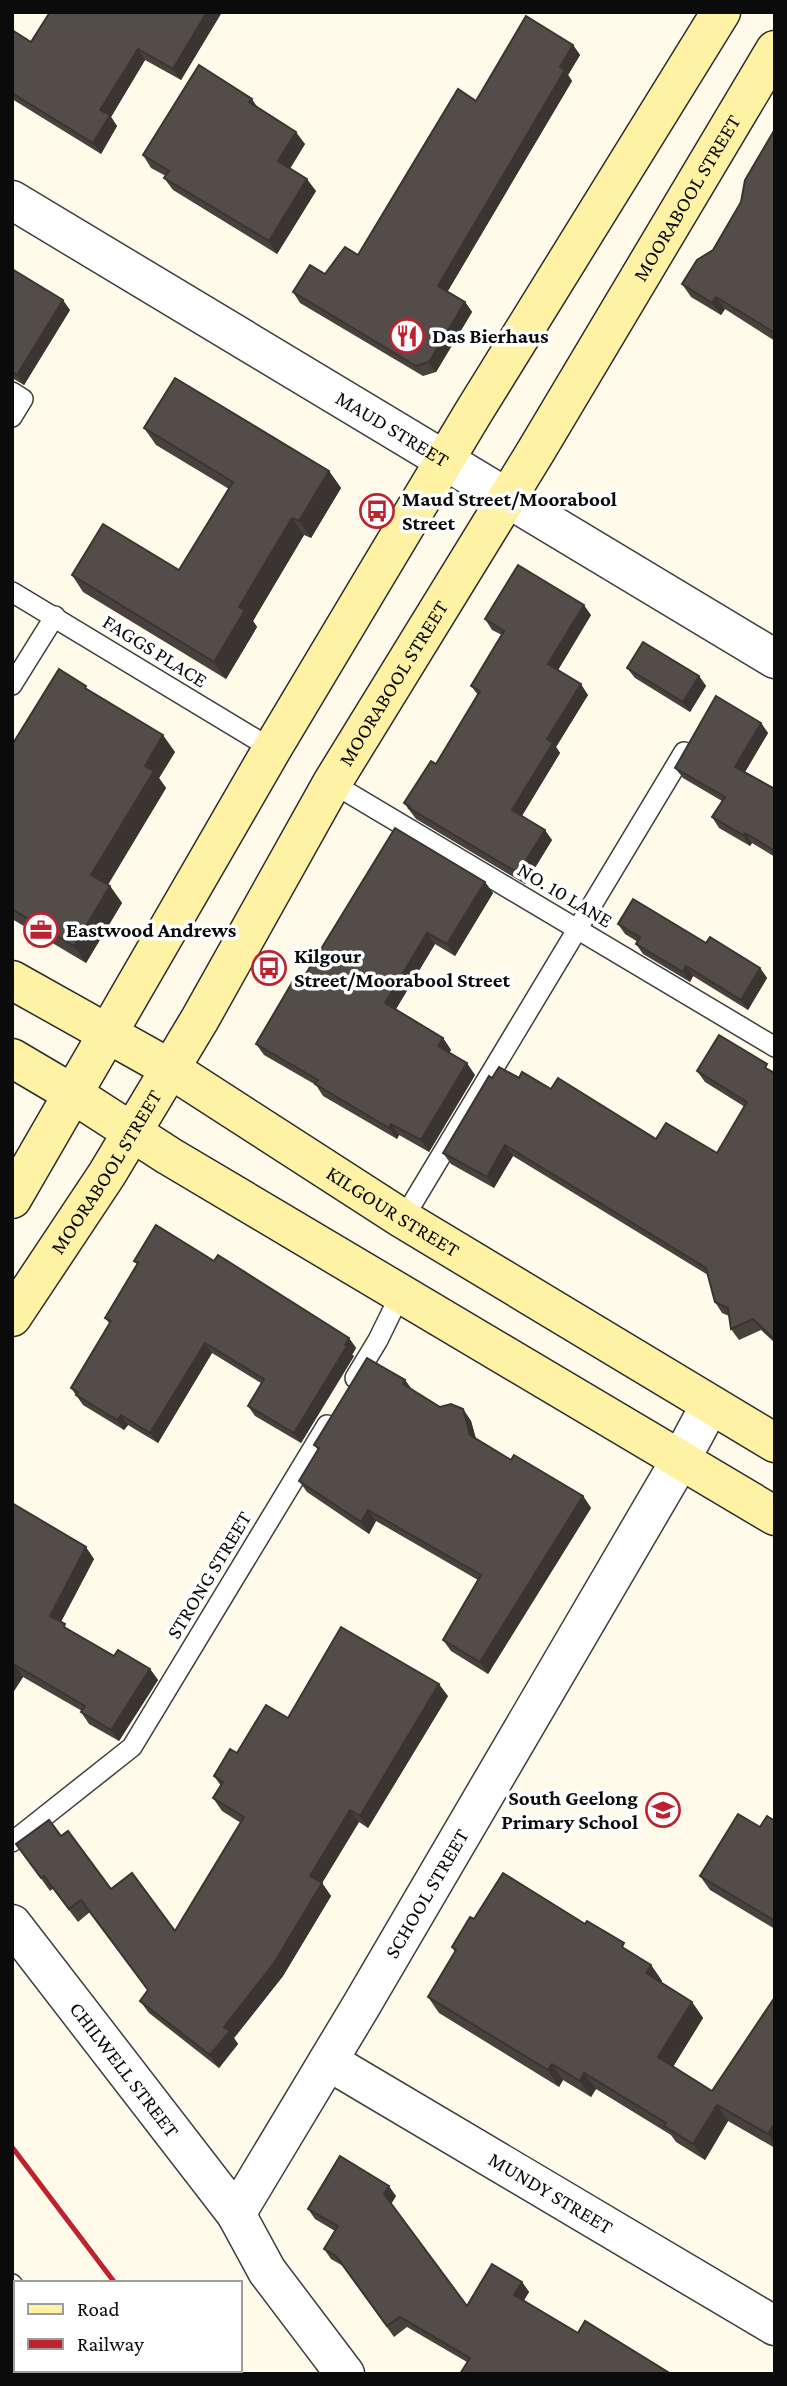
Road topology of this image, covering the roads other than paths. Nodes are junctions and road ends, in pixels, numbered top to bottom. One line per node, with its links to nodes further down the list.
1 (721, 12): 6 (street)
2 (775, 50): 7 (street, MOORABOOL STREET)
3 (12, 201): 6 (street, MAUD STREET)
4 (12, 392): 5 (lane)
5 (12, 417)
6 (445, 460): 7 (street, MAUD STREET); 12 (street)
7 (507, 498): 10 (street, MAUD STREET); 14 (street, MOORABOOL STREET)
8 (12, 592): 9 (lane, FAGGS PLACE)
9 (55, 616): 11 (lane); 12 (lane, FAGGS PLACE)
10 (774, 657)
11 (12, 685)
12 (272, 749): 17 (street)
13 (684, 752): 15 (lane)
14 (332, 783): 15 (lane, NO. 10 LANE); 20 (street, MOORABOOL STREET)
15 (578, 928): 18 (lane, NO. 10 LANE); 24 (lane)
16 (12, 980): 17 (street, KILGOUR STREET)
17 (107, 1034): 20 (street, KILGOUR STREET); 21 (street)
18 (775, 1047)
19 (12, 1058): 21 (street)
20 (169, 1069): 22 (street, MOORABOOL STREET); 24 (street, KILGOUR STREET)
21 (72, 1094): 22 (street); 23 (street)
22 (132, 1132): 25 (street); 26 (street, MOORABOOL STREET)
23 (12, 1199)
24 (402, 1219): 27 (street, KILGOUR STREET)
25 (401, 1293): 29 (street); 31 (lane, STRONG STREET)
26 (12, 1317)
27 (710, 1405): 28 (street, KILGOUR STREET); 29 (street, SCHOOL STREET)
28 (775, 1443)
29 (681, 1460): 30 (street); 33 (street, SCHOOL STREET)
30 (775, 1516)
31 (12, 1842)
32 (12, 1924): 34 (street, CHILWELL STREET)
33 (328, 2062): 34 (street, SCHOOL STREET); 35 (street, MUNDY STREET)
34 (236, 2214): 36 (street)
35 (775, 2326)
36 (345, 2374)

